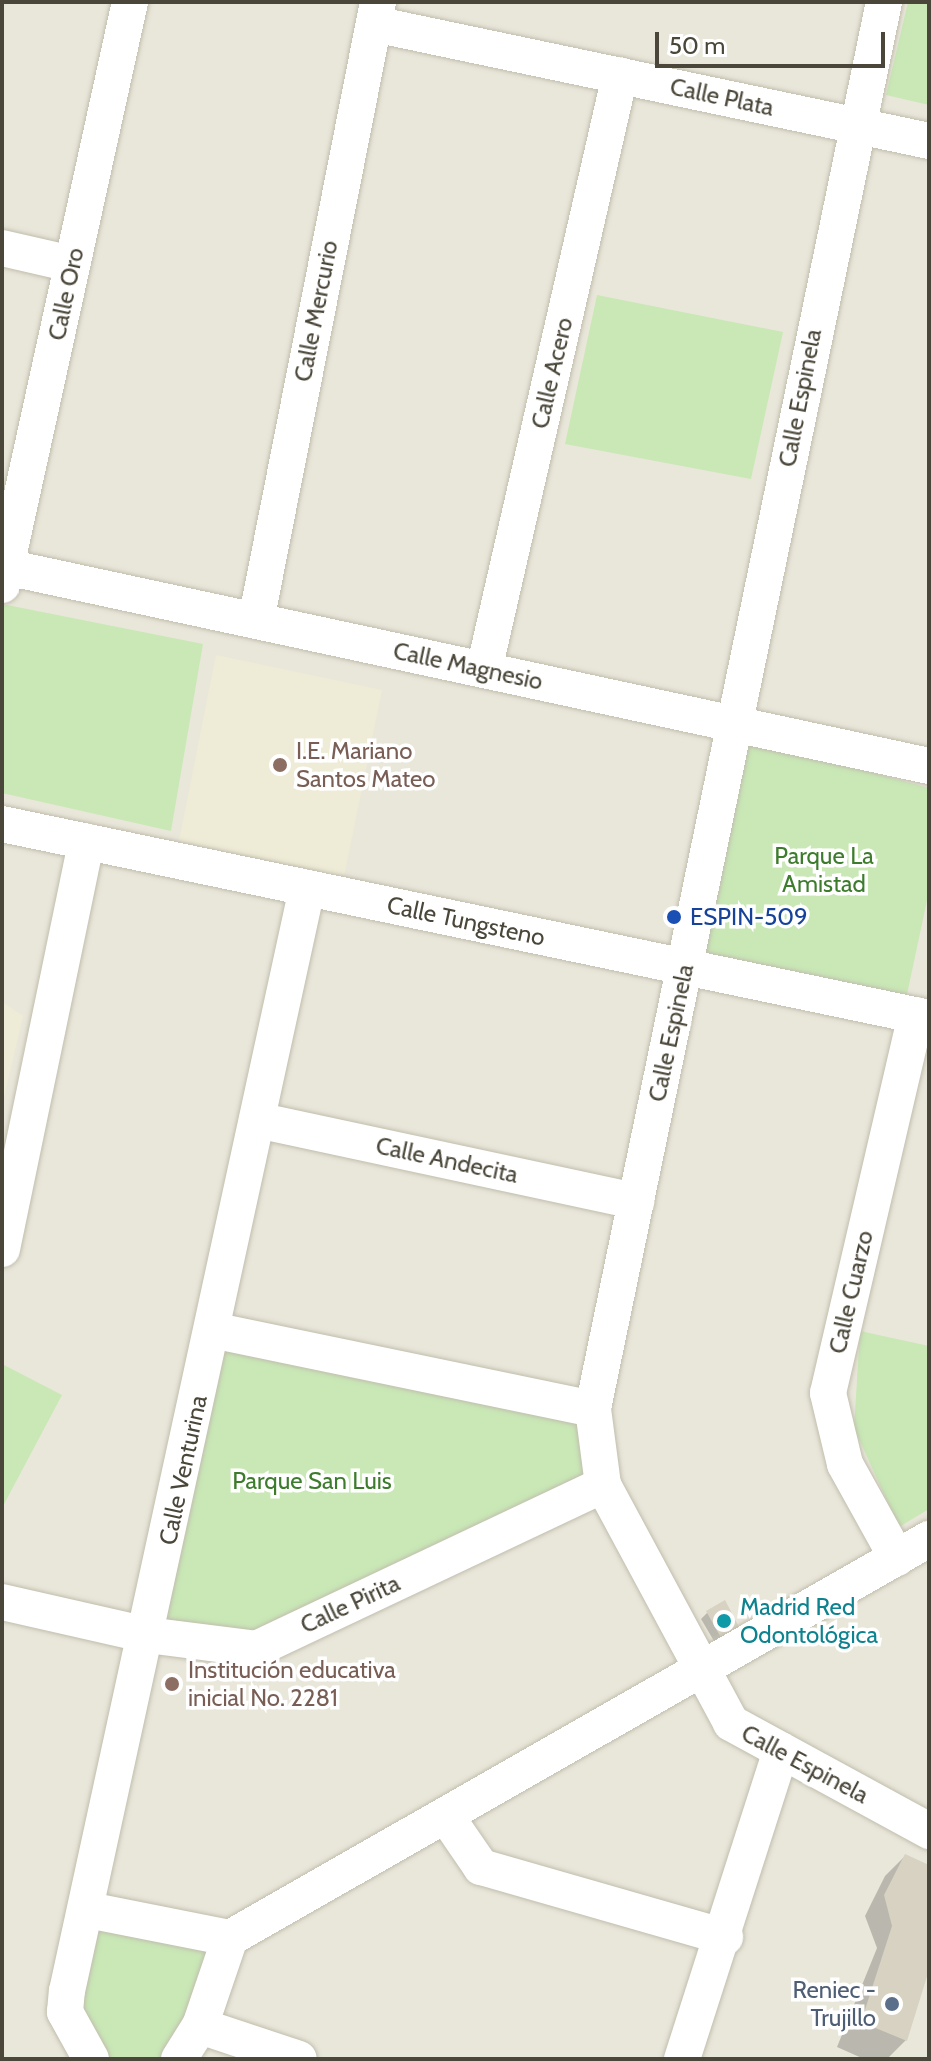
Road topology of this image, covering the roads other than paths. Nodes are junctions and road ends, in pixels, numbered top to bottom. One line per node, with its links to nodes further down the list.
1 (130, 2): 8 (street, Calle Oro)
2 (881, 6): 5 (street, Calle Espinela)
3 (376, 13): 4 (street, Calle Plata); 10 (street, Calle Mercurio)
4 (620, 75): 5 (street, Calle Plata); 11 (street, Calle Acero)
5 (853, 126): 6 (street, Calle Plata); 12 (street, Calle Espinela)
6 (929, 141)
7 (2, 248): 8 (street)
8 (72, 264): 9 (street, Calle Oro)
9 (4, 576): 10 (street, Calle Magnesio)
10 (256, 621): 11 (street, Calle Magnesio)
11 (484, 670): 12 (street, Calle Magnesio)
12 (737, 720): 13 (street, Calle Magnesio); 17 (street, Calle Espinela)
13 (929, 766)
14 (2, 824): 15 (street, Calle Tungsteno)
15 (86, 842): 16 (street, Calle Tungsteno); 21 (street)
16 (307, 888): 17 (street, Calle Tungsteno); 19 (street, Calle Venturina)
17 (685, 967): 18 (street, Calle Tungsteno); 20 (street, Calle Espinela)
18 (922, 1017): 26 (street, Calle Cuarzo)
19 (257, 1120): 20 (street, Calle Andecita); 22 (street, Calle Venturina)
20 (636, 1201): 23 (street, Calle Espinela)
21 (2, 1249)
22 (212, 1330): 23 (street); 28 (street, Calle Venturina)
23 (593, 1409): 24 (street, Calle Espinela)
24 (603, 1485): 28 (street, Calle Pirita); 29 (street, Calle Espinela)
25 (929, 1539): 26 (street)
26 (897, 1558): 29 (street)
27 (2, 1602): 28 (street, Calle Pirita)
28 (147, 1635): 33 (street, Calle Venturina)
29 (701, 1671): 30 (street, Calle Espinela); 31 (street)
30 (781, 1750): 32 (street, Calle Espinela); 34 (street)
31 (446, 1816): 34 (street); 35 (street)
32 (929, 1831)
33 (88, 1910): 35 (street); 38 (street, Calle Venturina)
34 (725, 1937): 40 (street)
35 (230, 1938): 36 (street)
36 (200, 2026): 37 (street); 39 (street)
37 (282, 2057)
38 (91, 2059)
39 (179, 2059)
40 (682, 2059)

